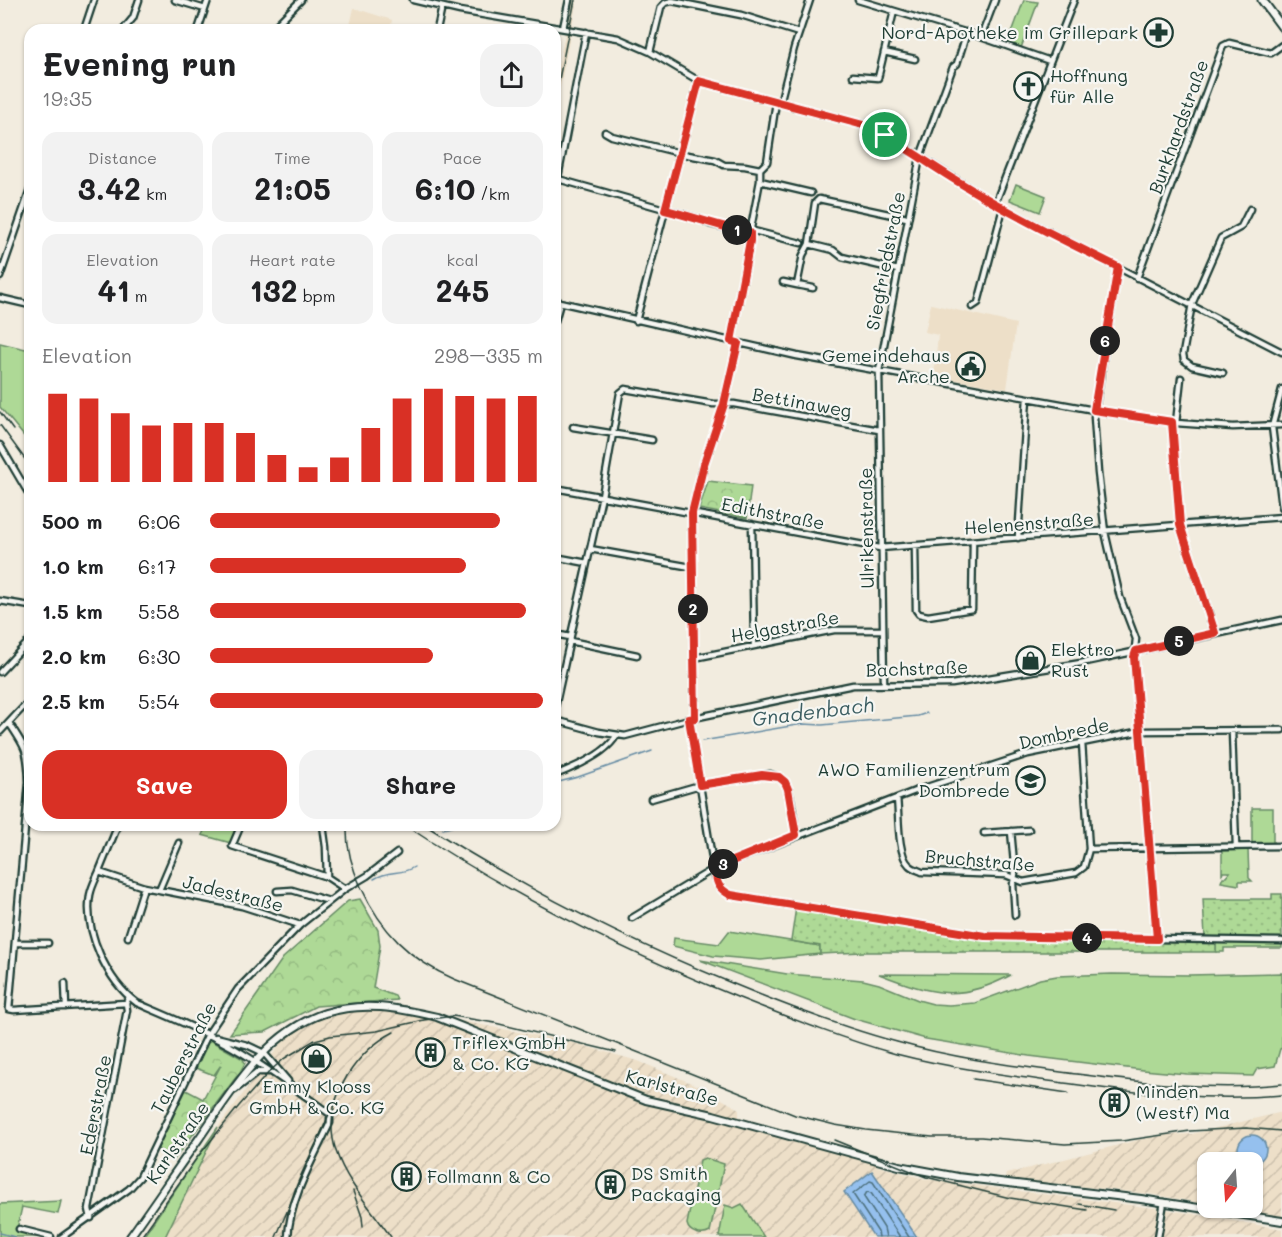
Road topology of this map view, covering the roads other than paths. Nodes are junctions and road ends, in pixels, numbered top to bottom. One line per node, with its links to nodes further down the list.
1 (94, 0): 19 (street)
2 (138, 0): 20 (street)
3 (175, 0): 17 (street)
4 (208, 0): 17 (street)
5 (301, 0): 22 (street)
6 (413, 0): 15 (street)
7 (449, 0): 15 (street)
8 (570, 0): 26 (street)
9 (713, 0): 16 (street)
10 (810, 0): 29 (street)
11 (861, 0): 18 (street)
12 (995, 0): 30 (street)
13 (1074, 0): 35 (street)
14 (1262, 0): 25 (main road)
15 (444, 7): 23 (street); 24 (street)
16 (711, 8): 29 (street); 32 (street)
17 (205, 9): 21 (street)
18 (894, 11): 28 (street); 33 (street)
19 (86, 24)
20 (128, 24)
21 (200, 24)
22 (277, 24)
23 (439, 24)
24 (540, 24)
25 (1282, 27)
26 (563, 28): 27 (street)
27 (586, 32): 32 (street); 42 (street)
28 (967, 32): 30 (street); 41 (street, Siegfriedstraße)
29 (799, 33): 38 (street)
30 (981, 36): 35 (street)
31 (1282, 45): 59 (street, Burkhardstraße)
32 (650, 52): 37 (street)
33 (884, 52): 34 (street); 36 (street)
34 (915, 59)
35 (1050, 61): 47 (street)
36 (854, 76)
37 (699, 81): 38 (street); 40 (street)
38 (778, 103): 41 (street); 43 (street)
39 (605, 132): 40 (street)
40 (678, 153): 43 (street); 51 (street)
41 (920, 157): 47 (street); 52 (street, Siegfriedstraße)
42 (561, 163)
43 (760, 169): 45 (street)
44 (561, 180): 51 (street)
45 (760, 181): 46 (street); 53 (street)
46 (811, 193)
47 (995, 204): 49 (street)
48 (24, 207): 58 (street)
49 (1003, 208): 56 (street); 67 (street)
50 (1250, 209): 66 (street)
51 (665, 210): 53 (street); 68 (street)
52 (907, 218): 55 (street); 57 (street, Siegfriedstraße)
53 (750, 231): 54 (street); 69 (street)
54 (801, 243)
55 (810, 244): 57 (street); 61 (street)
56 (1118, 267): 59 (street); 78 (street)
57 (897, 270): 72 (street, Siegfriedstraße)
58 (0, 277)
59 (1137, 278): 66 (street)
60 (783, 282): 61 (street)
61 (797, 285): 62 (street)
62 (813, 288)
63 (1, 300): 65 (street)
64 (561, 303): 68 (street)
65 (24, 304)
66 (1192, 304): 71 (street); 73 (street)
67 (972, 307)
68 (636, 321): 69 (street)
69 (731, 341): 70 (street)
70 (738, 343): 72 (street); 77 (street)
71 (1282, 352)
72 (879, 371): 76 (street); 83 (street, Ulrikenstraße)
73 (1223, 373)
74 (1181, 378): 79 (street)
75 (1282, 389): 82 (street)
76 (1027, 398): 78 (street); 96 (street)
77 (724, 404): 83 (street, Bettinaweg); 84 (street, Bettinaweg); 91 (street)
78 (1094, 410): 79 (street); 95 (street)
79 (1174, 422): 82 (street); 94 (street)
80 (1282, 425): 82 (street)
81 (573, 427): 84 (street)
82 (1272, 427): 90 (street)
83 (879, 430): 99 (street, Ulrikenstraße)
84 (612, 433): 85 (street); 89 (street, Bettinaweg)
85 (652, 440)
86 (0, 445): 87 (street)
87 (24, 486)
88 (561, 489): 89 (street, Edithstraße)
89 (602, 496): 91 (street, Edithstraße); 100 (street, Bettinaweg)
90 (1282, 507)
91 (692, 513): 93 (street, Edithstraße); 103 (street)
92 (1282, 517): 94 (street, Helenenstraße)
93 (752, 524): 99 (street, Edithstraße); 111 (street)
94 (1180, 525): 95 (street, Helenenstraße); 108 (street)
95 (1105, 532): 96 (street, Helenenstraße); 113 (street)
96 (1018, 538): 97 (street, Helenenstraße)
97 (973, 542): 98 (street, Helenenstraße); 98 (street)
98 (915, 546): 99 (street, Helenenstraße)
99 (880, 548): 107 (street, Ulrikenstraße)
100 (590, 549): 102 (street, Bettinaweg); 103 (street)
101 (561, 558): 102 (street)
102 (587, 563): 110 (street, Bettinaweg)
103 (691, 567): 115 (street)
104 (0, 601): 105 (street)
105 (24, 605)
106 (1282, 620): 108 (street, Bachstraße)
107 (882, 630): 111 (street, Helgastraße); 118 (street, Ulrikenstraße)
108 (1215, 633): 113 (street, Bachstraße)
109 (561, 636): 110 (street)
110 (570, 639): 114 (street); 117 (street, Bettinaweg)
111 (754, 646): 115 (street, Helgastraße)
112 (24, 648): 116 (street)
113 (1136, 651): 118 (street, Bachstraße); 124 (street)
114 (637, 655)
115 (694, 658): 120 (street)
116 (0, 672)
117 (561, 680)
118 (884, 684): 120 (street, Bachstraße)
119 (24, 707): 122 (street)
120 (692, 718): 127 (street, Bachstraße); 131 (street)
121 (561, 722): 127 (street, Bachstraße)
122 (9, 723): 126 (street); 129 (street)
123 (1282, 730): 125 (street, Dombrede)
124 (1141, 731): 125 (street, Dombrede); 128 (street, Dombrede); 145 (street)
125 (1232, 731): 143 (street)
126 (0, 732)
127 (616, 736): 130 (street)
128 (1082, 743): 132 (street, Dombrede); 146 (street)
129 (24, 747)
130 (561, 773)
131 (700, 785): 133 (street); 141 (street); 148 (street)
132 (897, 798): 141 (street, Dombrede); 151 (street, Bruchstraße)
133 (651, 799)
134 (1029, 830): 139 (street)
135 (25, 831): 163 (street)
136 (116, 831): 149 (street)
137 (238, 831): 150 (street)
138 (324, 831): 150 (street)
139 (1011, 831): 140 (street); 151 (street)
140 (984, 832)
141 (796, 835): 148 (street, Dombrede)
142 (179, 843): 154 (street, Jadestraße)
143 (1236, 846): 144 (street); 145 (street)
144 (1282, 846)
145 (1151, 848): 146 (street); 161 (street)
146 (1089, 849): 151 (street, Bruchstraße)
147 (397, 853): 153 (street, Tauberstraße)
148 (715, 868): 158 (street, Dombrede); 161 (street)
149 (99, 872): 152 (street, Jadestraße); 166 (street)
150 (327, 877): 153 (street)
151 (1014, 878): 157 (street)
152 (144, 887): 154 (street, Jadestraße); 160 (street)
153 (345, 889): 156 (street, Tauberstraße)
154 (159, 890): 159 (street, Jadestraße)
155 (277, 891): 156 (street)
156 (329, 901): 159 (street, Tauberstraße)
157 (1015, 915)
158 (632, 918)
159 (300, 925): 169 (street, Tauberstraße)
160 (128, 937)
161 (1157, 939): 162 (street)
162 (1282, 941)
163 (15, 943): 164 (street); 168 (street)
164 (48, 943)
165 (65, 983): 168 (street)
166 (129, 998): 167 (street, Ederstraße); 169 (street)
167 (126, 1003): 168 (street); 176 (street, Ederstraße)
168 (66, 1007)
169 (208, 1035): 170 (street); 171 (street); 176 (street, Tauberstraße)
170 (264, 1053): 171 (street, Karlstraße); 173 (street); 175 (street, Karlstraße)
171 (255, 1062): 172 (street); 174 (street, Karlstraße)
172 (270, 1071): 173 (street); 174 (street)
173 (292, 1086): 182 (street)
174 (231, 1094): 181 (street, Karlstraße)
175 (1164, 1202): 177 (street, Karlstraße); 183 (street)
176 (91, 1218): 180 (street, Tauberstraße)
177 (1282, 1221)
178 (19, 1229): 179 (street)
179 (51, 1237)
180 (62, 1237)
181 (130, 1237)
182 (288, 1237)
183 (1158, 1237)

